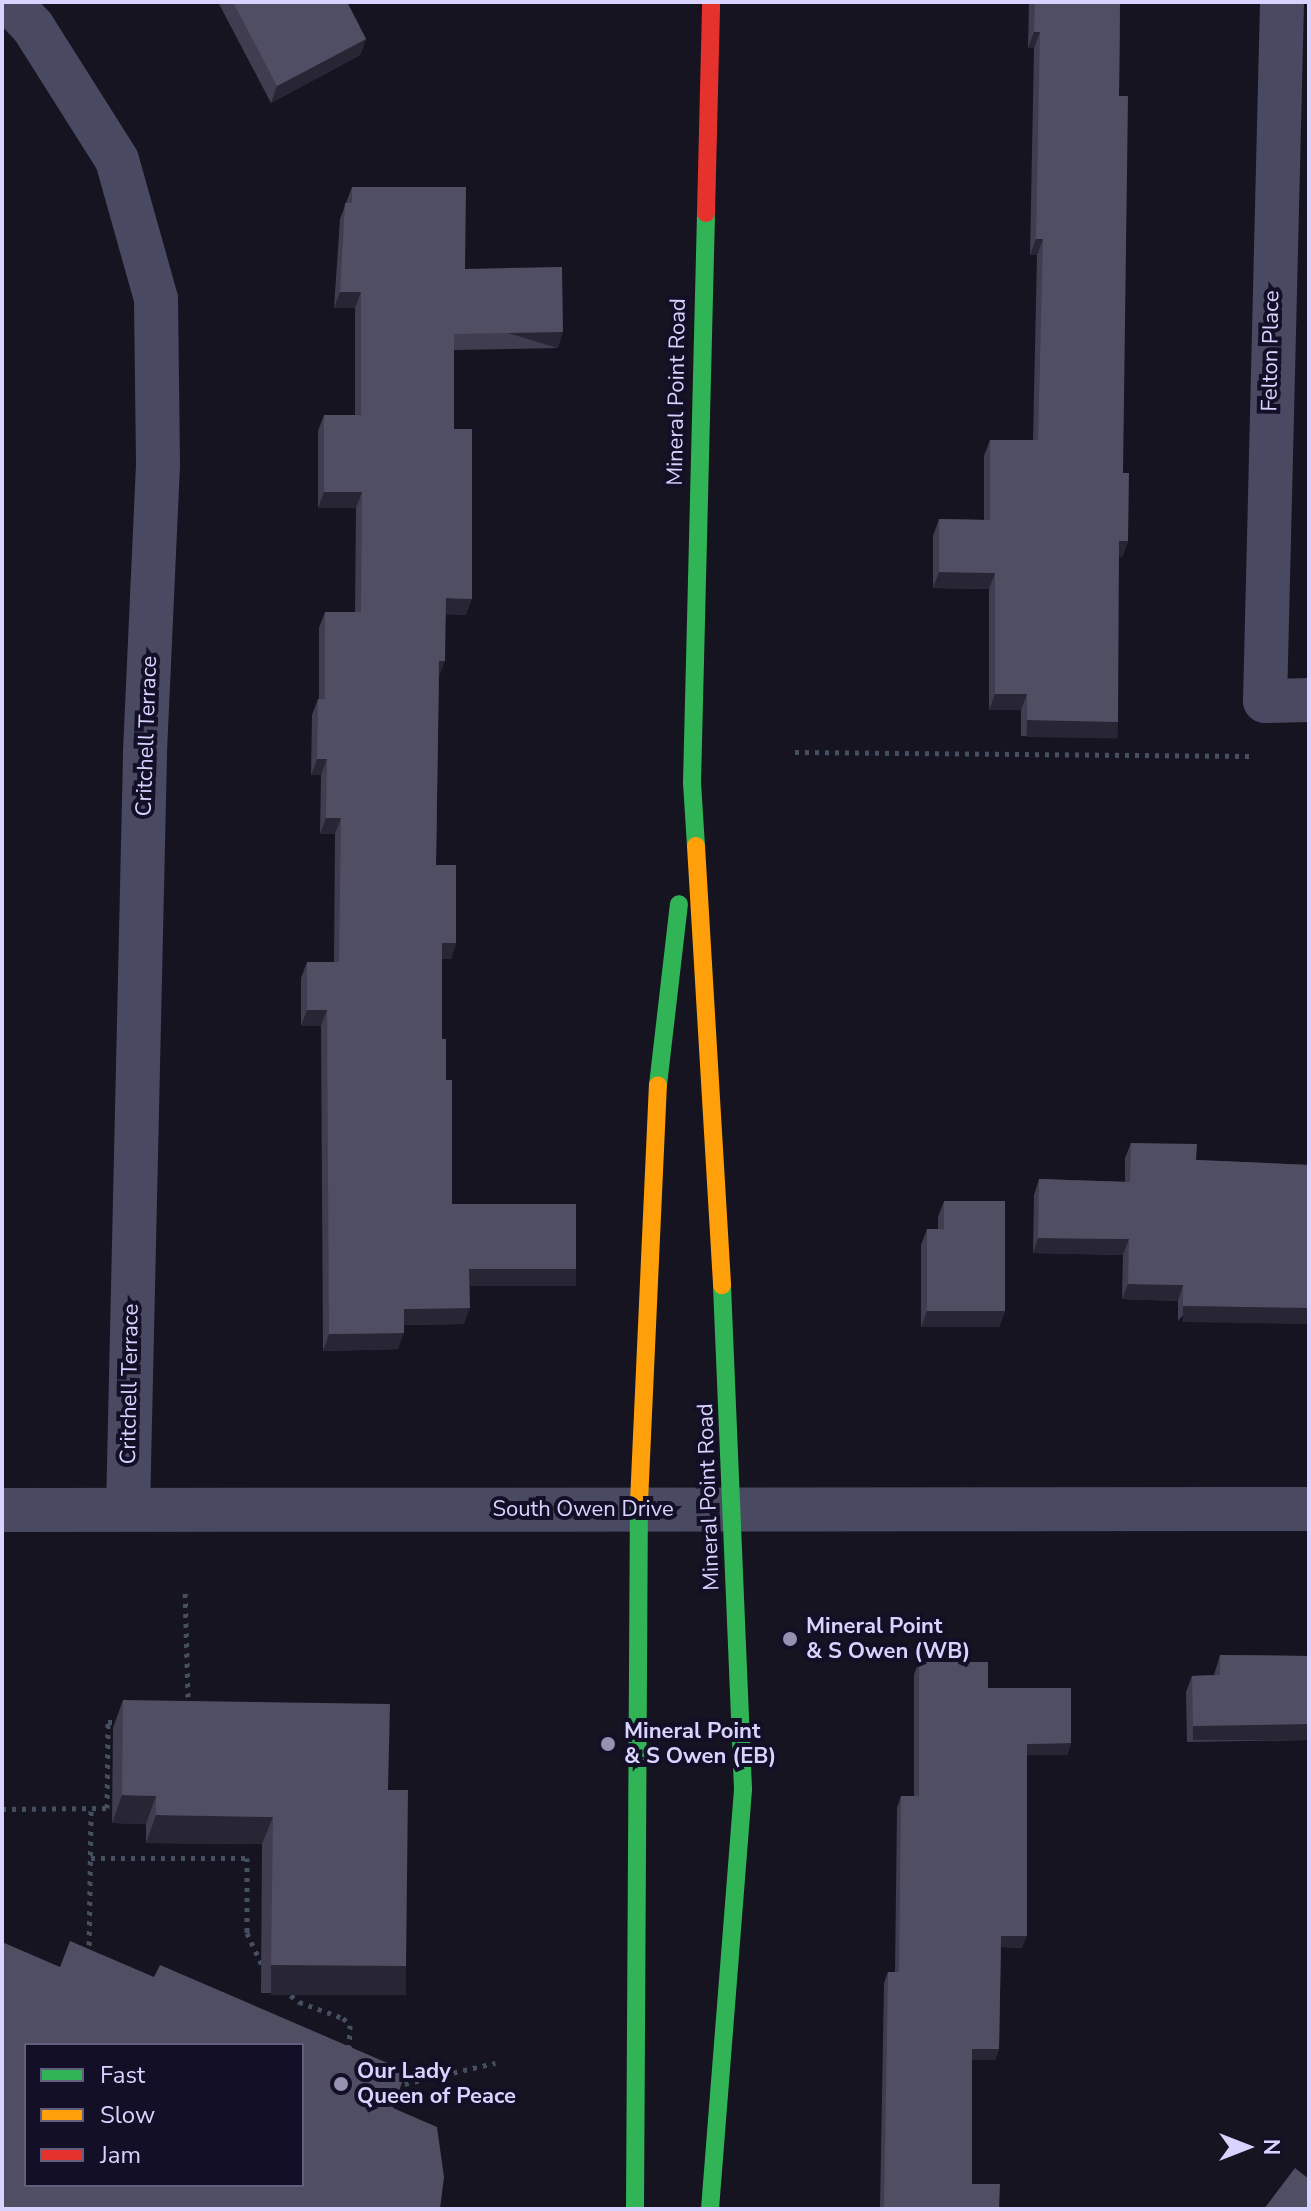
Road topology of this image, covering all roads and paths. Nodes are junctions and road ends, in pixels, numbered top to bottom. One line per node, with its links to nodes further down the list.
1 (9, 2): 8 (street, Critchell Terrace)
2 (711, 2): 7 (main road, Mineral Point Road)
3 (1282, 2): 5 (street, Felton Place)
4 (1309, 700): 5 (street)
5 (1265, 701): 6 (path)
6 (795, 752)
7 (692, 783): 11 (main road, Mineral Point Road); 12 (main road, Mineral Point Road)
8 (128, 1509): 10 (street, South Owen Drive); 12 (street, South Owen Drive)
9 (1309, 1509): 11 (street, South Owen Drive)
10 (2, 1510)
11 (735, 1510): 12 (street, South Owen Drive); 24 (main road, Mineral Point Road)
12 (639, 1511): 23 (main road, Mineral Point Road)
13 (185, 1592): 14 (path)
14 (179, 1710)
15 (123, 1722): 16 (path)
16 (91, 1808): 17 (path); 18 (path)
17 (2, 1809)
18 (91, 1858): 19 (path); 21 (path)
19 (84, 1967)
20 (495, 2063): 22 (path)
21 (345, 2065)
22 (386, 2082)
23 (635, 2209)
24 (710, 2209)

